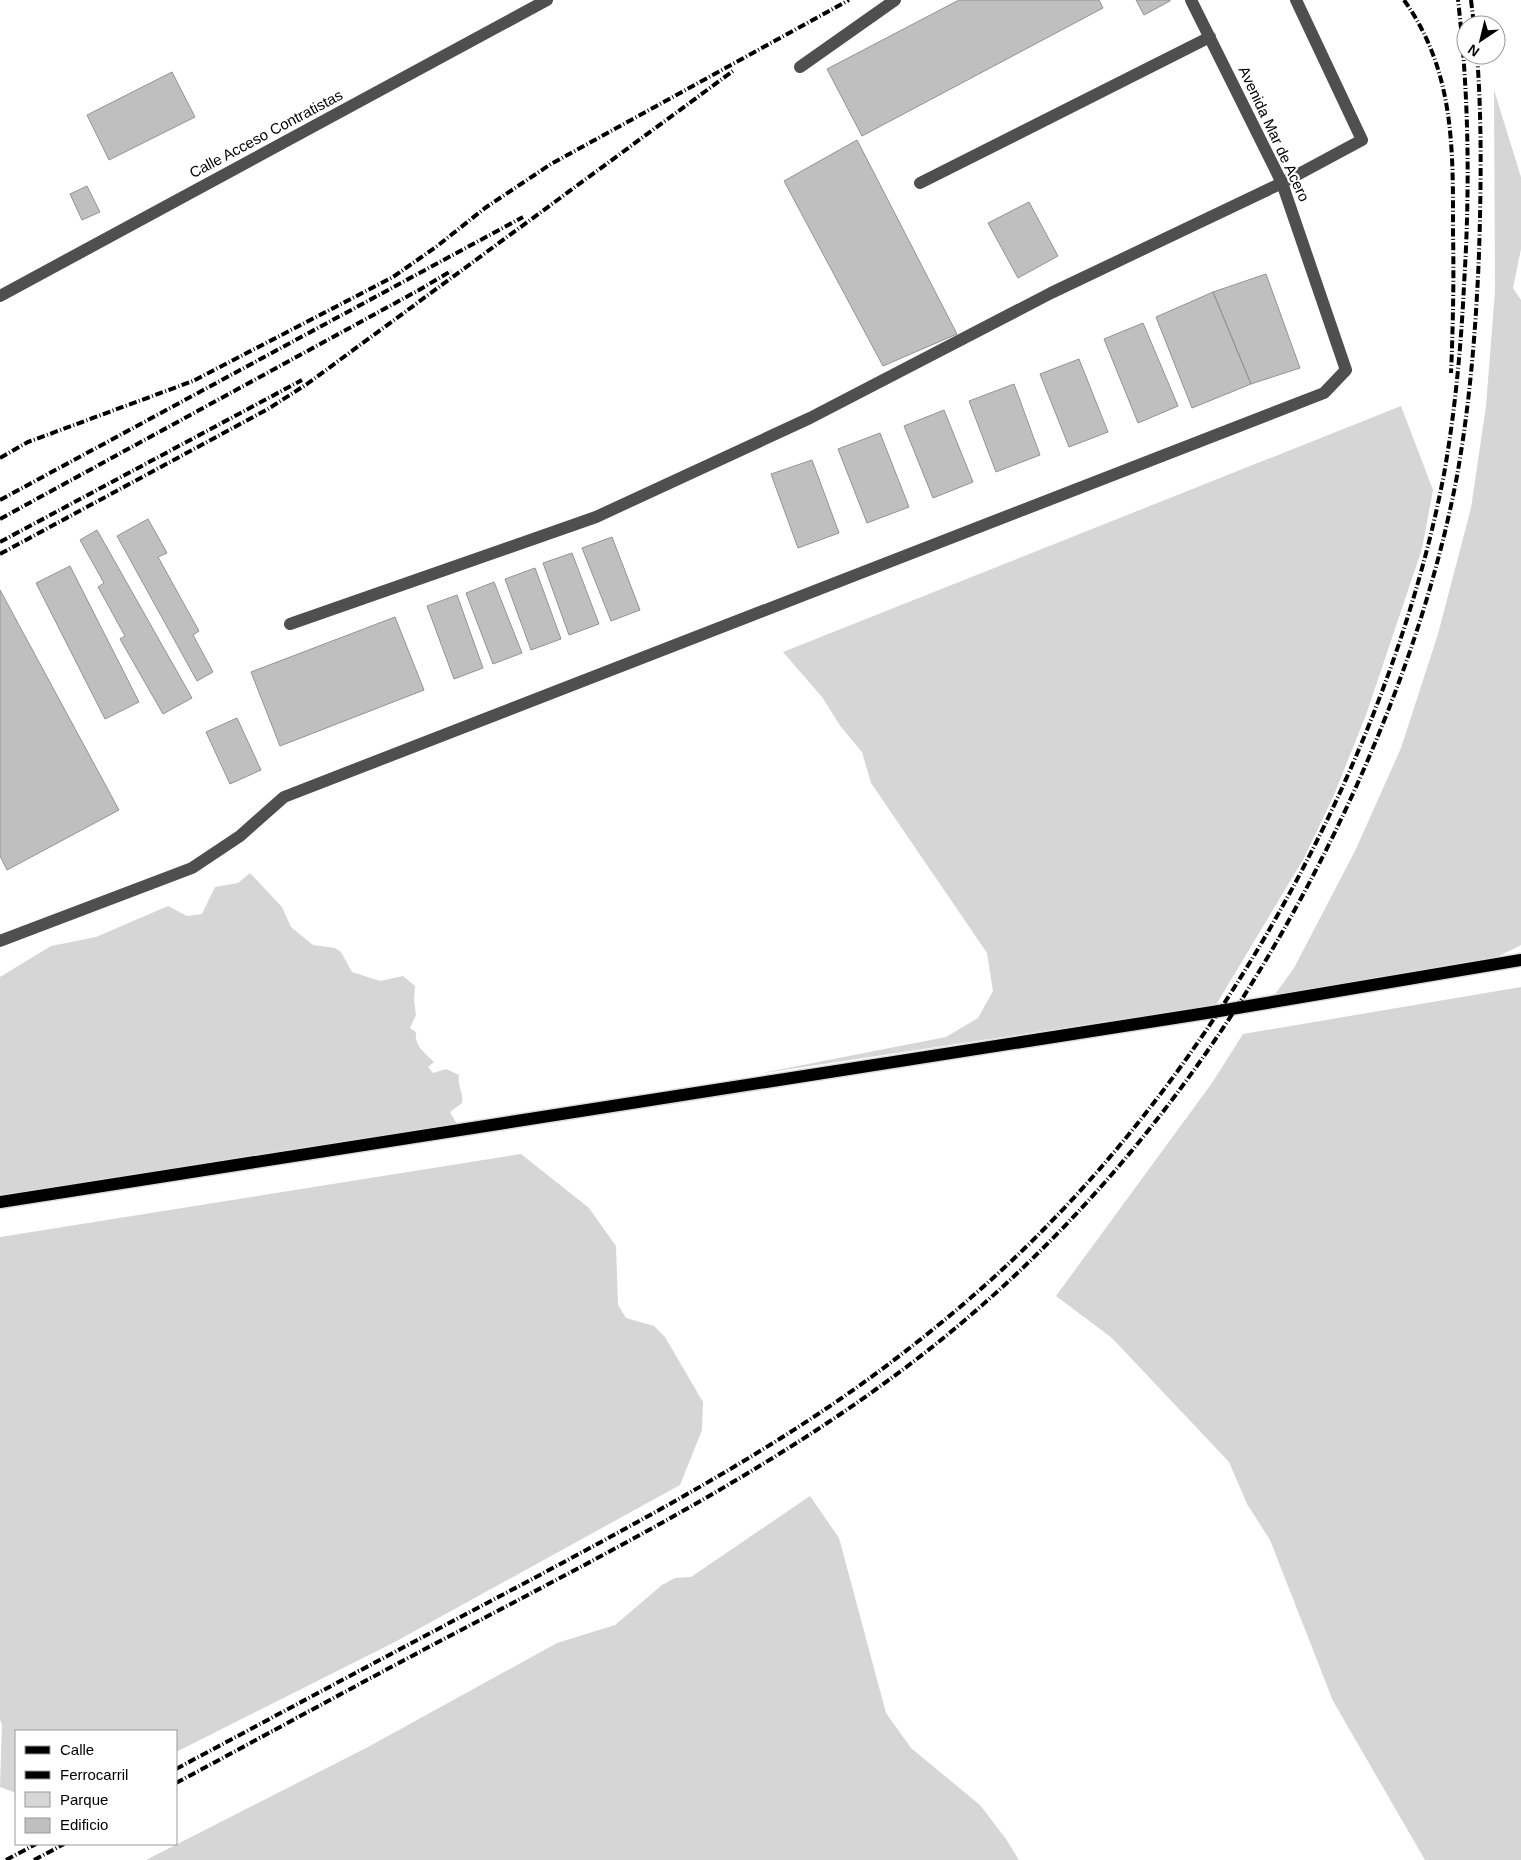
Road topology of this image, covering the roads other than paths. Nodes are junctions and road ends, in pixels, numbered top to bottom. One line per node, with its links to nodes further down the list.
1 (547, 0): 9 (street, Calle Acceso Contratistas)
2 (894, 0): 6 (street)
3 (1192, 0): 5 (street, Avenida Mar de Acero)
4 (1296, 0): 8 (street)
5 (1210, 36): 7 (street); 8 (street, Avenida Mar de Acero)
6 (800, 67)
7 (920, 183)
8 (1282, 183): 10 (street); 11 (street, Avenida Mar de Acero)
9 (0, 296)
10 (290, 624)
11 (0, 941)
12 (1521, 960): 13 (main road)
13 (0, 1202)

